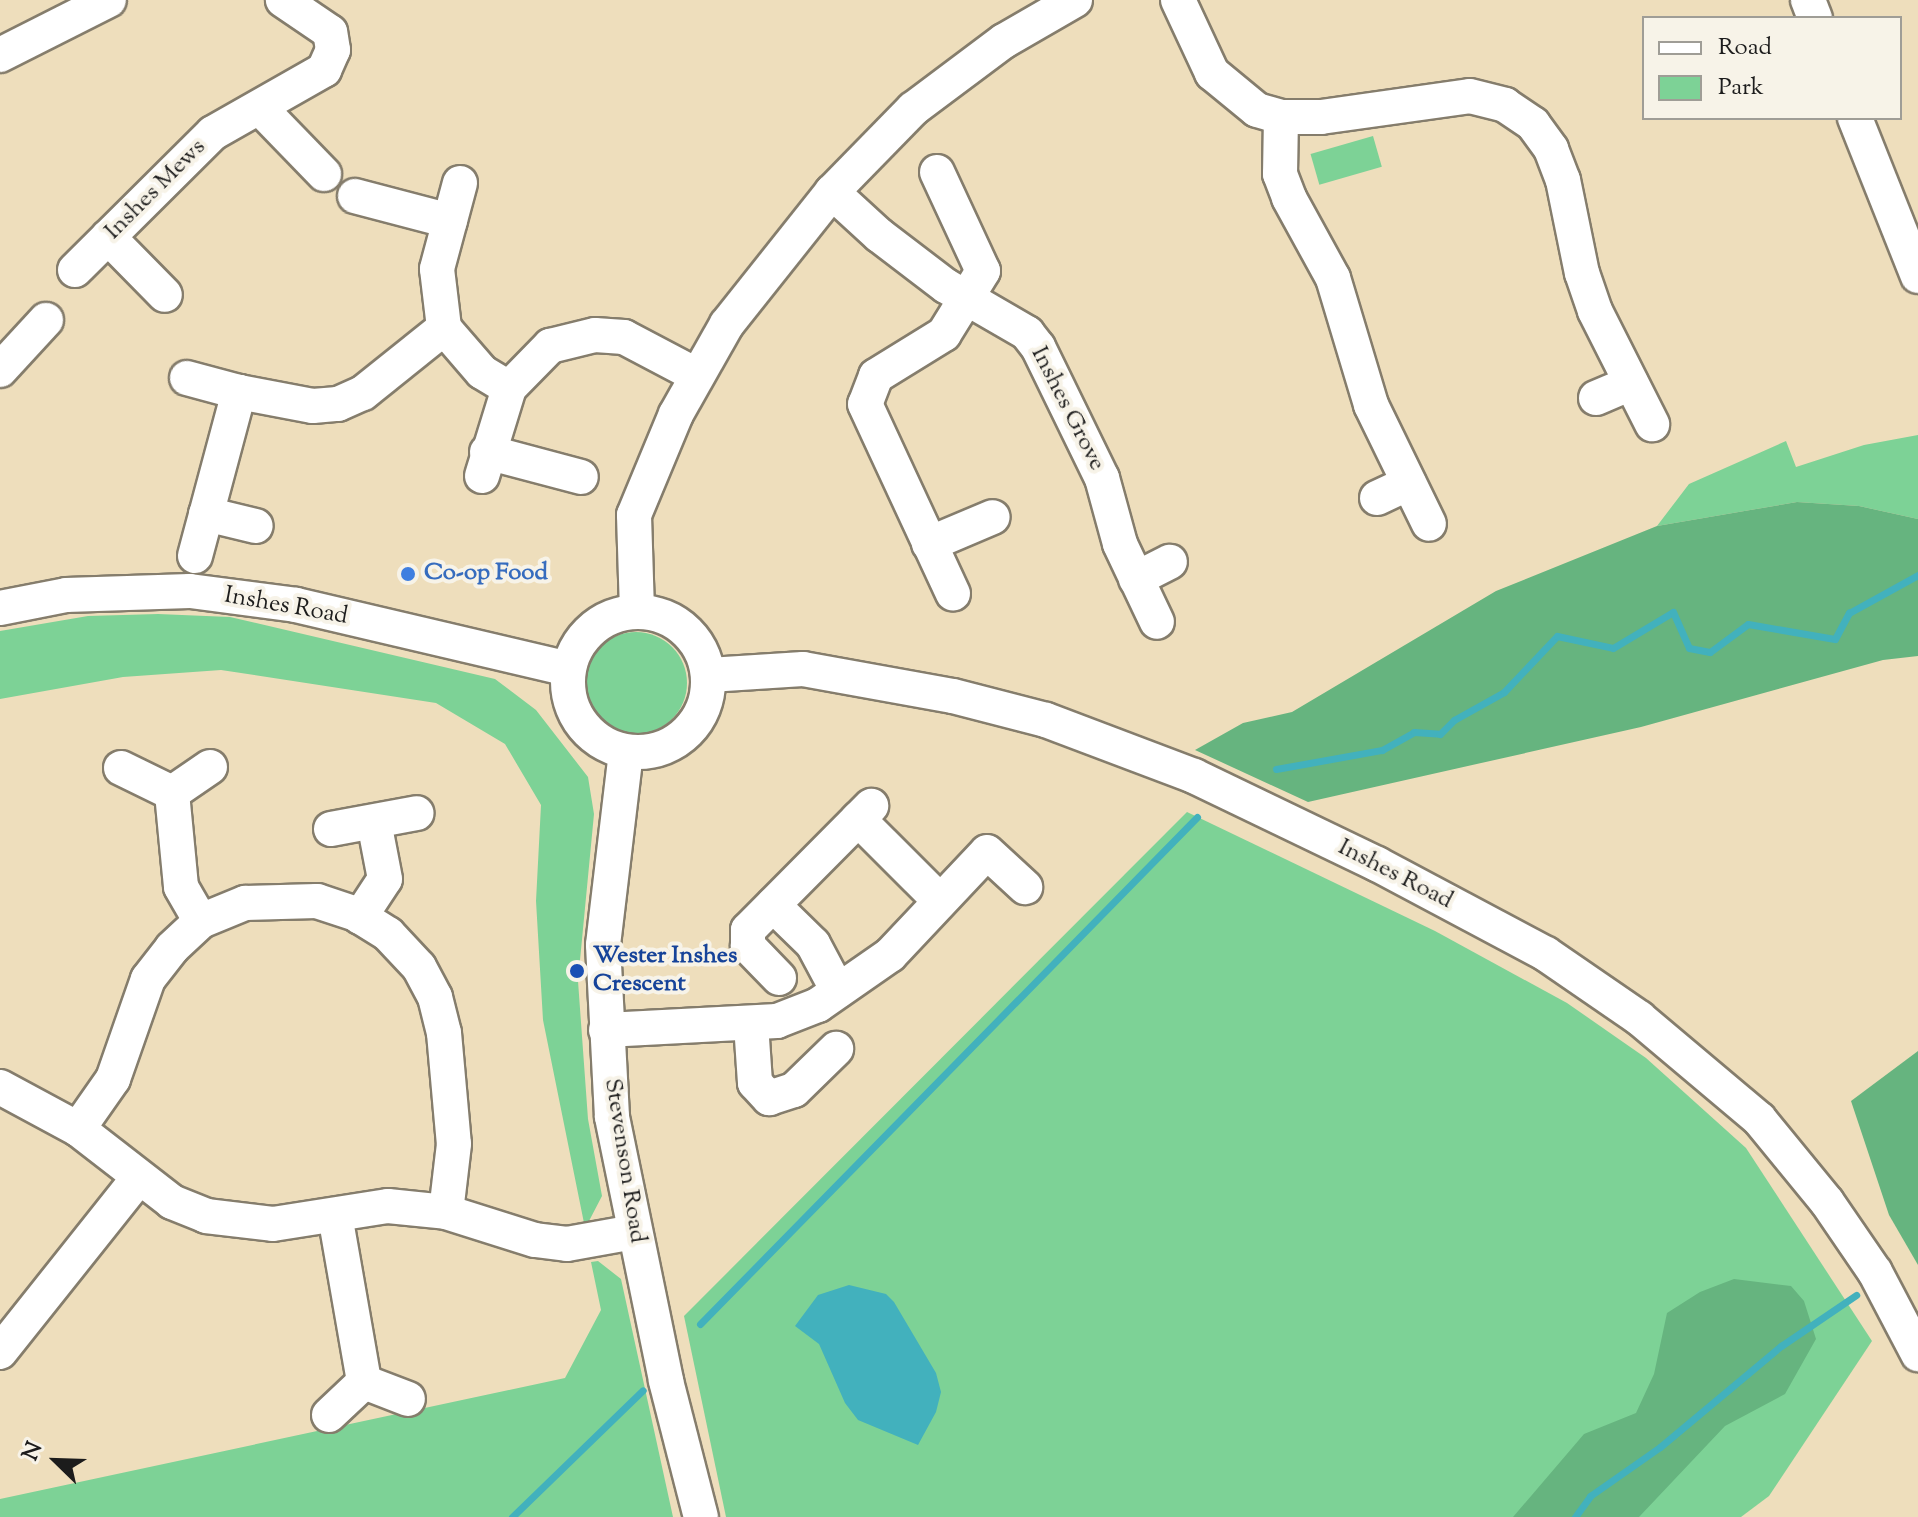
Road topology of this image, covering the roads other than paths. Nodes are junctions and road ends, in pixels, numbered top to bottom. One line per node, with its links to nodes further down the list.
1 (109, 0): 5 (street)
2 (283, 0): 6 (street, Inshes Mews)
3 (1075, 0): 12 (street)
4 (1178, 0): 7 (street)
5 (0, 55)
6 (260, 108): 10 (street); 15 (street, Inshes Mews)
7 (1281, 117): 25 (street); 31 (street)
8 (1856, 120): 17 (street)
9 (937, 172): 19 (street)
10 (324, 174)
11 (460, 183): 14 (street)
12 (832, 192): 19 (street, Inshes Grove); 23 (street)
13 (355, 196): 14 (street)
14 (450, 221): 21 (street)
15 (108, 237): 16 (street, Inshes Mews); 18 (street)
16 (75, 270)
17 (1918, 276)
18 (165, 295)
19 (970, 299): 37 (street); 40 (street, Inshes Grove)
20 (46, 320): 22 (street)
21 (444, 328): 26 (street); 27 (street)
22 (0, 370)
23 (696, 375): 26 (street); 43 (street)
24 (187, 378): 27 (street)
25 (1631, 383): 28 (street); 29 (street)
26 (509, 388): 30 (street)
27 (239, 392): 33 (street)
28 (1596, 398)
29 (1652, 424)
30 (581, 477)
31 (1409, 483): 32 (street); 35 (street)
32 (1377, 498)
33 (206, 514): 36 (street); 38 (street)
34 (993, 517): 37 (street)
35 (1429, 524)
36 (256, 526)
37 (929, 544): 41 (street)
38 (195, 556)
39 (1170, 562): 40 (street)
40 (1136, 579): 44 (street, Inshes Grove)
41 (953, 594)
42 (0, 608): 45 (street, Inshes Road)
43 (637, 611): 45 (street); 46 (street)
44 (1157, 622)
45 (568, 669): 47 (street)
46 (709, 675): 47 (street); 71 (street, Inshes Road)
47 (626, 752): 62 (street, Stevenson Road)
48 (210, 767): 50 (street)
49 (121, 768): 50 (street)
50 (172, 793): 58 (street)
51 (417, 813): 52 (street)
52 (374, 822): 53 (street); 57 (street)
53 (331, 829)
54 (1025, 887): 55 (street)
55 (939, 900): 56 (street); 60 (street)
56 (773, 905): 59 (street); 60 (street)
57 (360, 917): 58 (street); 67 (street)
58 (201, 921): 65 (street)
59 (779, 978)
60 (838, 991): 61 (street)
61 (751, 1024): 62 (street); 63 (street)
62 (606, 1030): 69 (street, Stevenson Road)
63 (836, 1049)
64 (0, 1087): 65 (street)
65 (78, 1129): 66 (street)
66 (137, 1180): 68 (street); 70 (street)
67 (446, 1212): 68 (street); 69 (street)
68 (335, 1215): 72 (street)
69 (634, 1232): 75 (street, Stevenson Road)
70 (0, 1352)
71 (1918, 1354)
72 (364, 1382): 73 (street); 74 (street)
73 (408, 1399)
74 (329, 1415)
75 (701, 1517)

